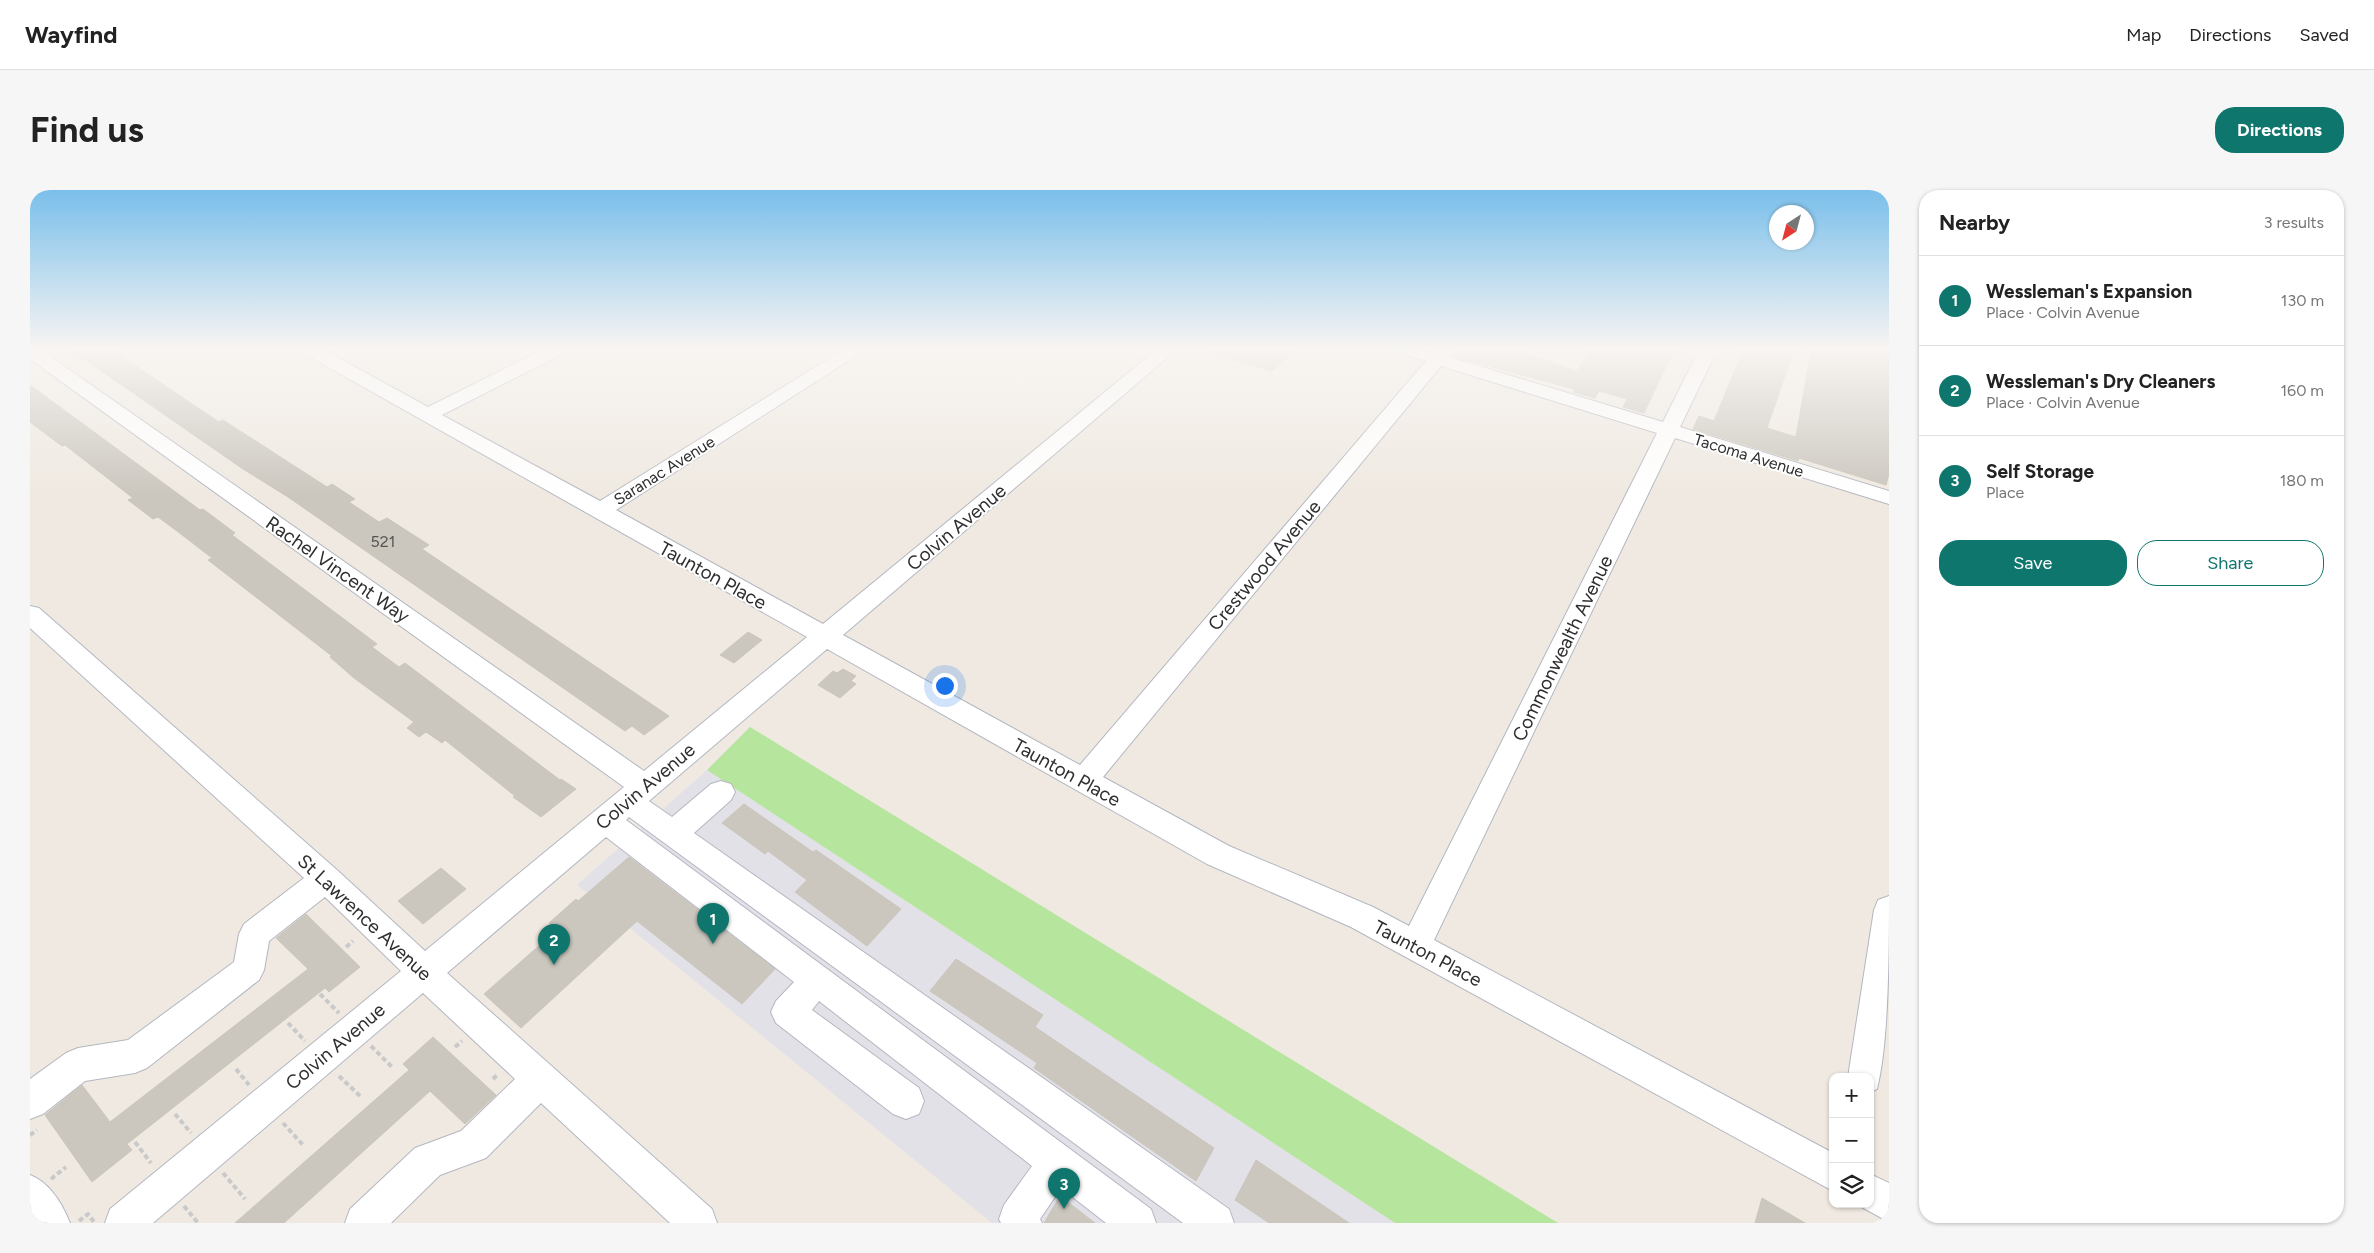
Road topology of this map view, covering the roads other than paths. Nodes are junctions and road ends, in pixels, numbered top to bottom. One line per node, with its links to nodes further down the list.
1 (92, 398): 17 (street, Rachel Vincent Way)
2 (397, 398): 9 (street, Taunton Place)
3 (460, 398): 9 (street)
4 (779, 398): 12 (street, Saranac Avenue)
5 (1110, 398): 14 (street, Colvin Avenue)
6 (1405, 398): 15 (street, Crestwood Avenue)
7 (1572, 398): 10 (street, Tacoma Avenue)
8 (1684, 398): 10 (street, Commonwealth Avenue)
9 (427, 415): 12 (street, Taunton Place)
10 (1669, 430): 11 (street, Tacoma Avenue); 21 (street, Commonwealth Avenue)
11 (1889, 498)
12 (599, 511): 14 (street, Taunton Place)
13 (30, 614): 19 (street, St Lawrence Avenue)
14 (824, 638): 15 (street, Taunton Place); 17 (street, Colvin Avenue)
15 (1083, 782): 21 (street, Taunton Place)
16 (721, 792): 18 (street)
17 (626, 803): 18 (street); 22 (street, Colvin Avenue); 23 (street)
18 (674, 833): 39 (street)
19 (326, 879): 22 (street, St Lawrence Avenue); 27 (street)
20 (1889, 910): 24 (street)
21 (1415, 946): 29 (street, Taunton Place)
22 (424, 971): 25 (street, St Lawrence Avenue); 34 (street, Colvin Avenue)
23 (816, 980): 26 (street); 28 (street)
24 (1866, 1073)
25 (541, 1078): 35 (street); 36 (street, St Lawrence Avenue)
26 (906, 1101)
27 (34, 1115)
28 (1056, 1162): 37 (street); 38 (street)
29 (1829, 1171)
30 (39, 1187): 33 (street)
31 (1874, 1195): 32 (street)
32 (1889, 1203)
33 (51, 1223)
34 (124, 1223)
35 (364, 1223)
36 (698, 1223)
37 (1024, 1223)
38 (1137, 1223)
39 (1215, 1223)

